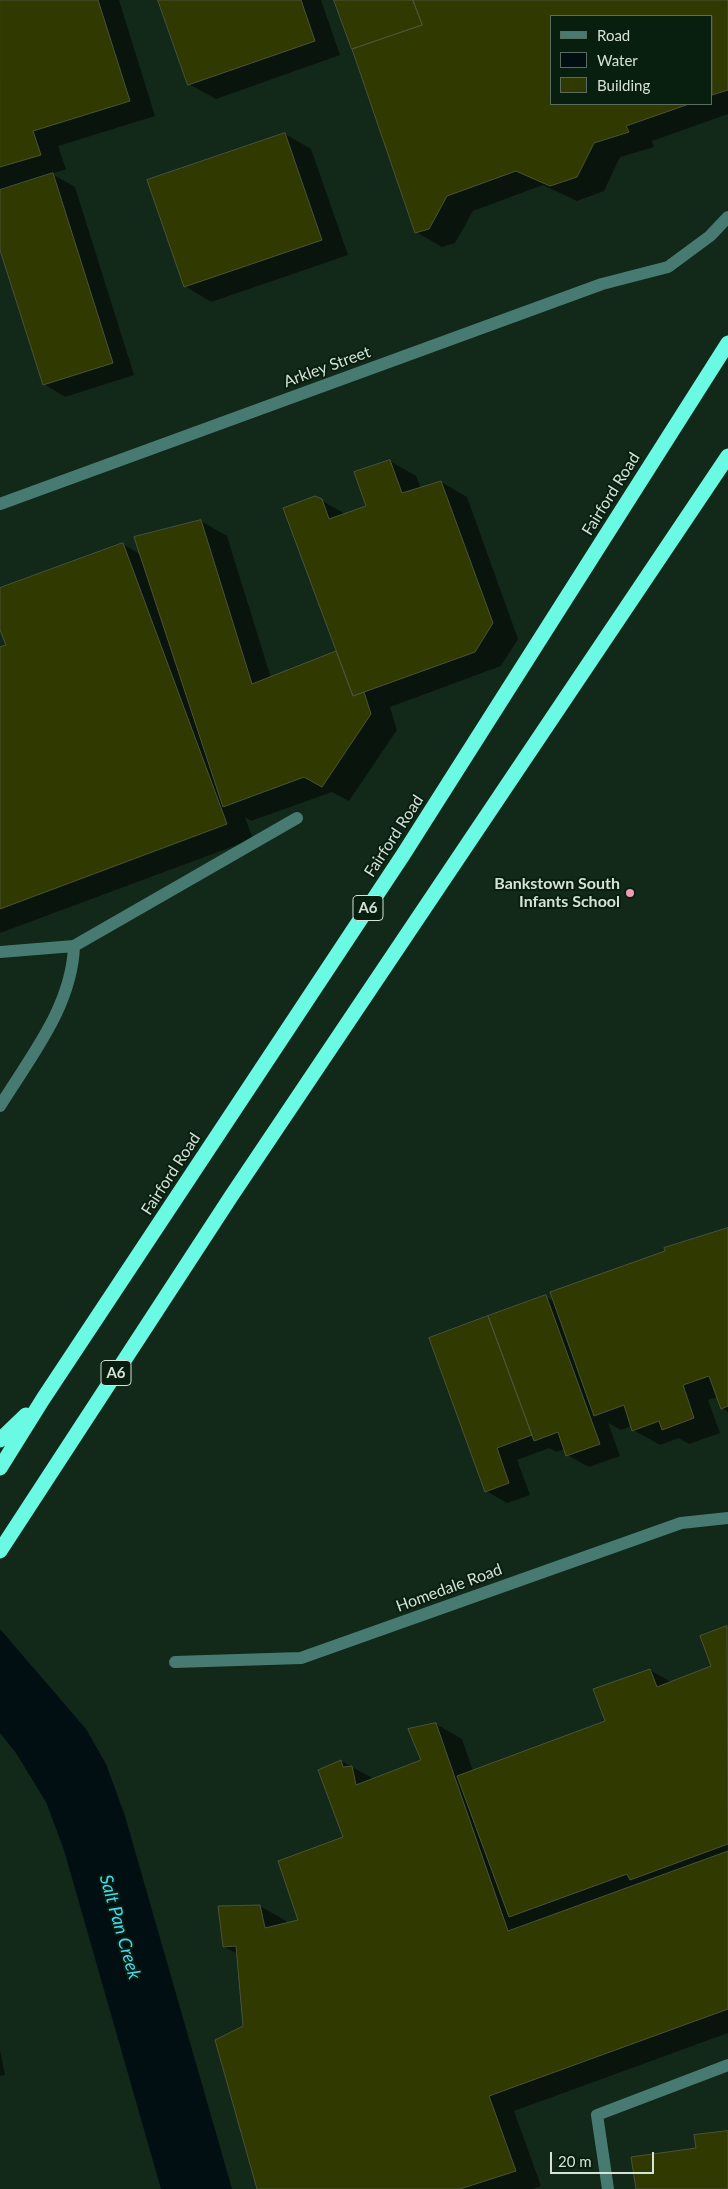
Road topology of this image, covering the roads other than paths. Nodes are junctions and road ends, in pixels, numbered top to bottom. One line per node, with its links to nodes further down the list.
1 (728, 217): 4 (street, Arkley Street)
2 (728, 343): 9 (highway, Fairford Road / A6)
3 (728, 456): 13 (highway, A6)
4 (0, 504)
5 (297, 818): 6 (street)
6 (74, 946): 7 (street); 8 (street)
7 (0, 952)
8 (0, 1106)
9 (43, 1399): 10 (highway); 11 (highway, Fairford Road / A6)
10 (0, 1440)
11 (0, 1468)
12 (728, 1518): 14 (street, Homedale Road)
13 (0, 1552)
14 (176, 1662)
15 (728, 2065): 16 (street)
16 (608, 2189)

